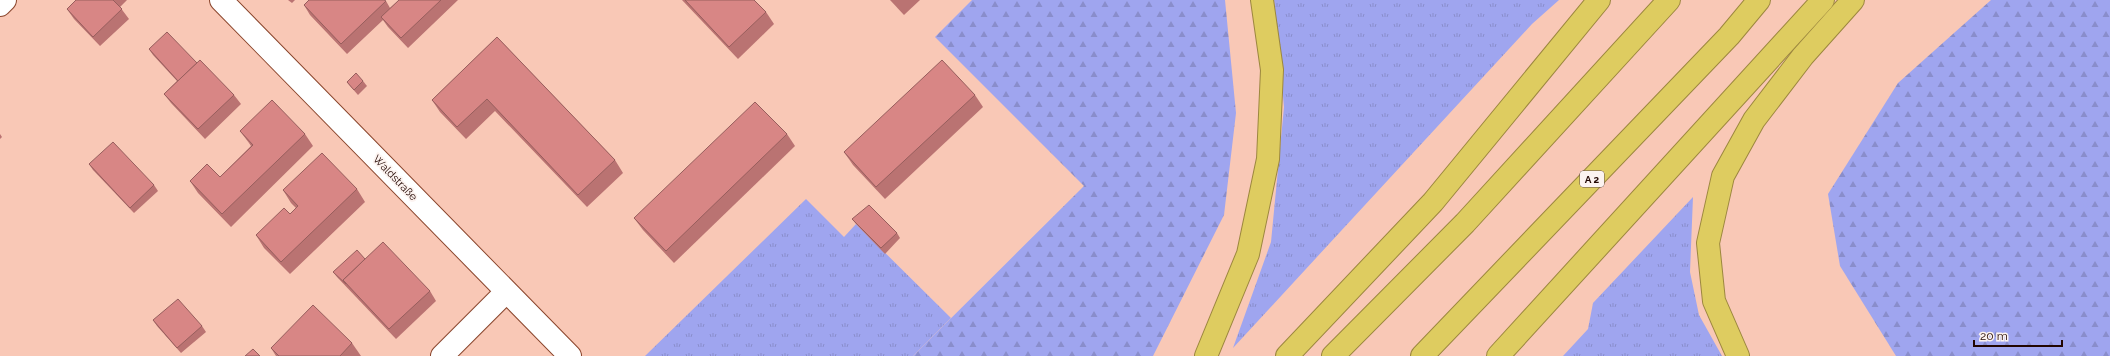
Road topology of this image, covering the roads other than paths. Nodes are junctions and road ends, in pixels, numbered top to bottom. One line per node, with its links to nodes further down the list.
1 (5, 0): 9 (street)
2 (221, 0): 10 (street, Waldstraße)
3 (1262, 0): 13 (highway)
4 (1599, 0): 14 (highway)
5 (1669, 0): 15 (highway)
6 (1759, 0): 16 (highway, A 2)
7 (1823, 0): 17 (highway)
8 (1853, 0): 18 (highway)
9 (0, 5)
10 (506, 292): 11 (street); 12 (street, Waldstraße)
11 (442, 356)
12 (570, 356)
13 (1206, 356)
14 (1287, 356)
15 (1333, 356)
16 (1422, 356)
17 (1498, 356)
18 (1738, 356)

